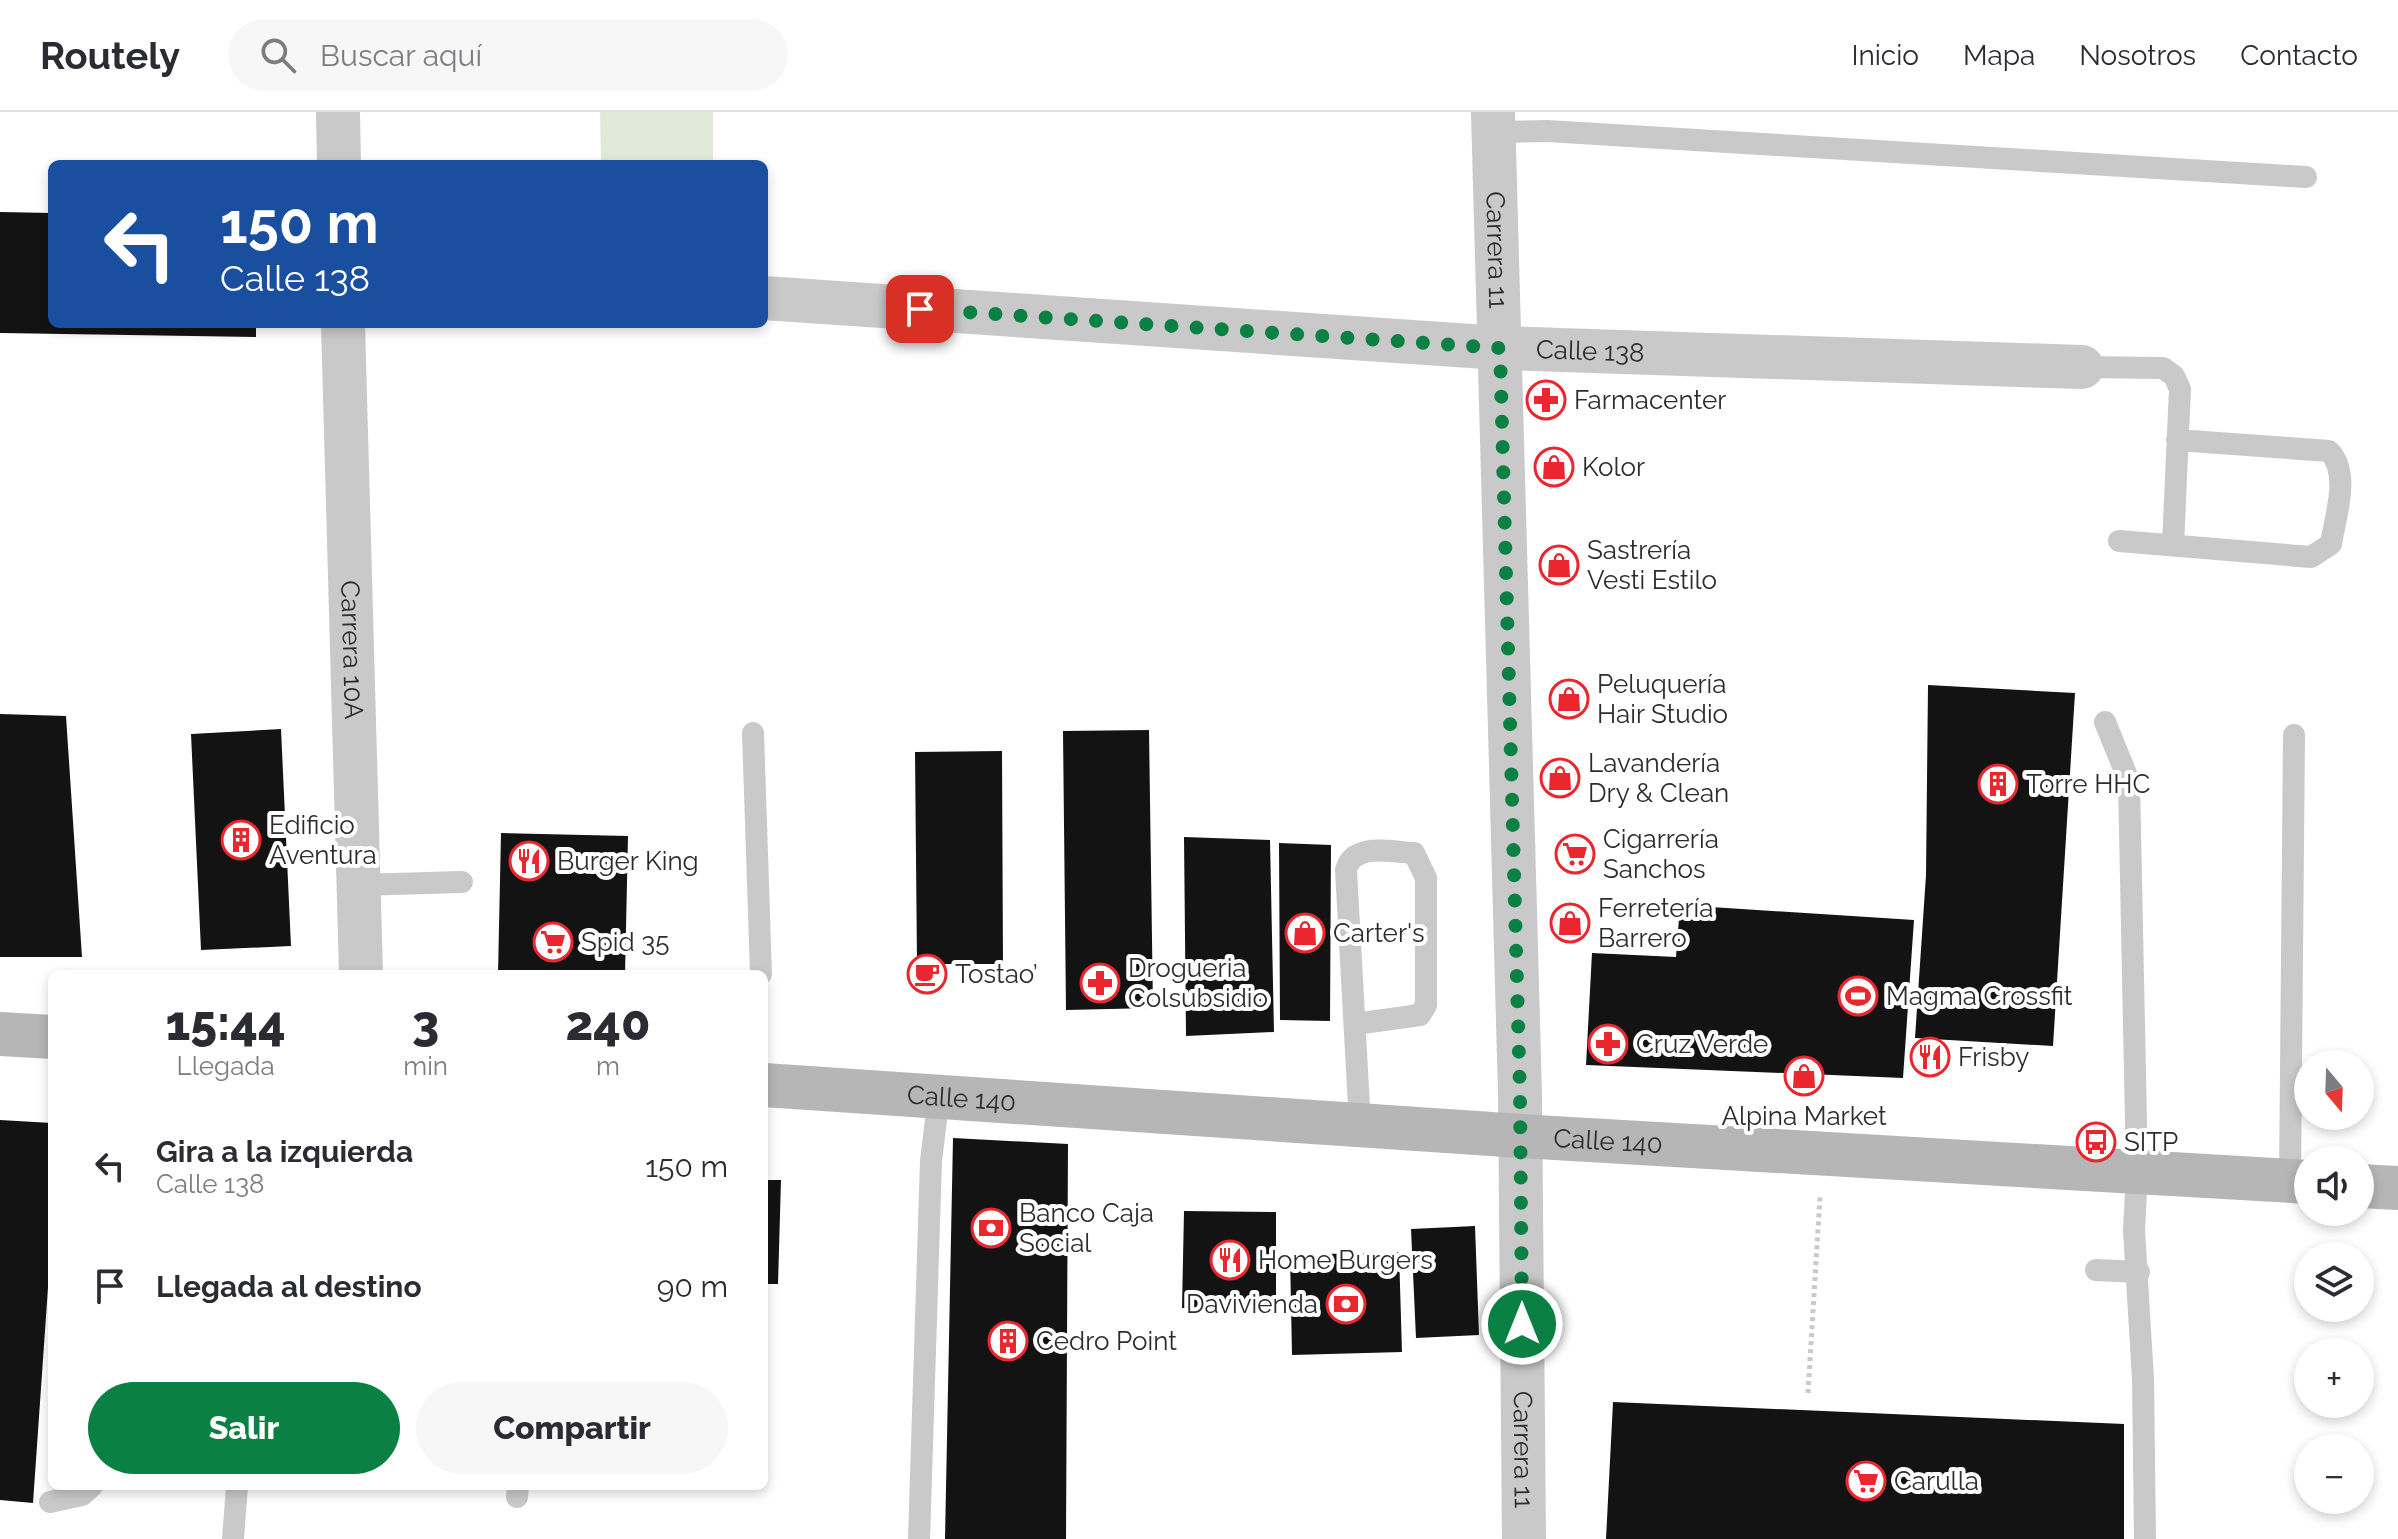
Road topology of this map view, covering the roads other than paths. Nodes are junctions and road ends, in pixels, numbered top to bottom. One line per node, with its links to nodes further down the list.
1 (338, 112): 3 (street)
2 (1493, 122): 4 (lane); 7 (street, Carrera 11)
3 (339, 160)
4 (2306, 177)
5 (768, 298): 7 (street, Calle 138)
6 (343, 328): 16 (street, Carrera 10A)
7 (1500, 348): 8 (street, Calle 138); 25 (street, Carrera 11)
8 (2082, 367): 9 (lane)
9 (2177, 440): 11 (lane); 11 (lane)
10 (2119, 541): 11 (lane)
11 (2173, 545)
12 (2105, 722): 27 (lane)
13 (753, 733): 18 (lane)
14 (2294, 735): 26 (lane)
15 (462, 882): 16 (lane)
16 (359, 885): 17 (street, Carrera 10A)
17 (361, 970)
18 (761, 970)
19 (1355, 1024): 19 (lane); 24 (lane)
20 (0, 1034): 21 (street)
21 (48, 1037)
22 (768, 1085): 23 (street, Calle 140)
23 (939, 1095): 24 (street, Calle 140); 37 (lane)
24 (1360, 1125): 25 (street, Calle 140)
25 (1521, 1136): 27 (street, Calle 140); 38 (street, Carrera 11)
26 (2299, 1146)
27 (2137, 1172): 28 (street, Calle 140); 32 (lane)
28 (2294, 1182)
29 (2374, 1187): 30 (street)
30 (2398, 1188)
31 (2096, 1270): 32 (lane)
32 (2139, 1272): 39 (lane)
33 (88, 1490): 35 (lane)
34 (237, 1490): 36 (lane)
35 (50, 1502)
36 (233, 1539)
37 (919, 1539)
38 (1524, 1539)
39 (2145, 1539)

